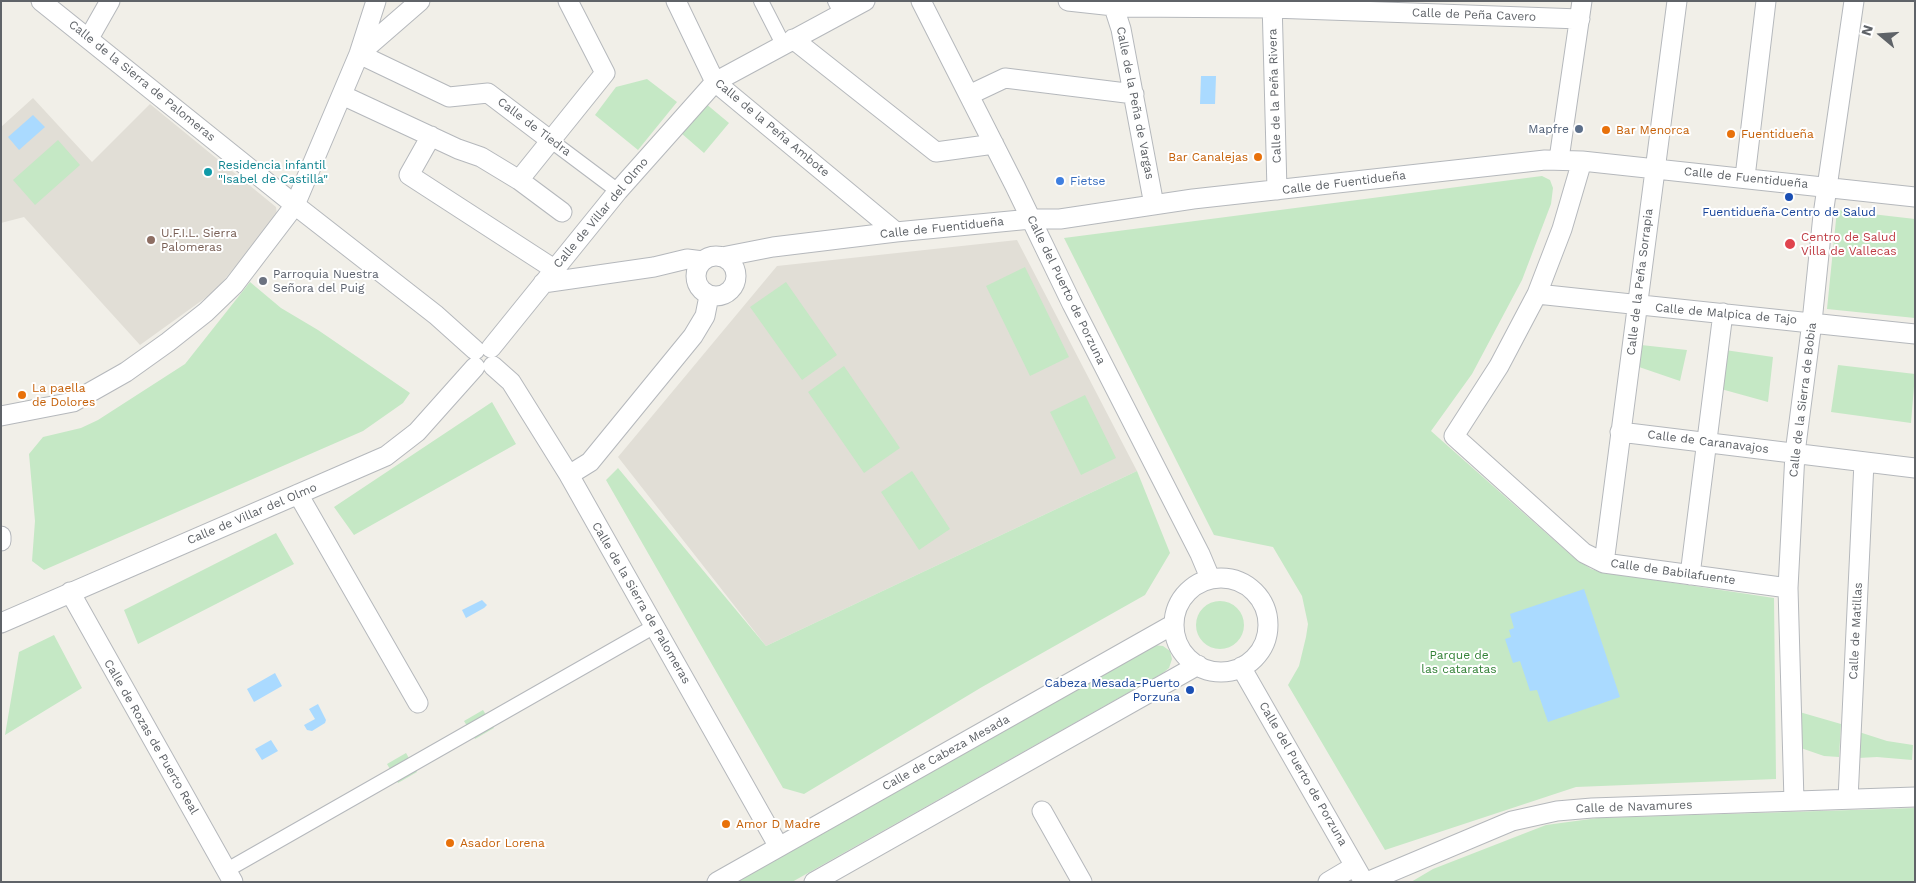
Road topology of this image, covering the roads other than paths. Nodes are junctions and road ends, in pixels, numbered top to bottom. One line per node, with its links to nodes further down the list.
1 (41, 1): 18 (street, Calle de la Sierra de Palomeras)
2 (110, 1): 18 (street)
3 (376, 1): 20 (street)
4 (420, 1): 20 (street)
5 (568, 1): 26 (street)
6 (676, 1): 21 (street, Calle de la Peña Ambote)
7 (761, 1): 19 (street)
8 (865, 1): 16 (street, Calle de Villar del Olmo)
9 (921, 1): 22 (street, Calle del Puerto de Porzuna)
10 (1068, 1): 14 (street, Calle de Peña Cavero)
11 (1677, 1): 30 (street, Calle de la Peña Sorrapia)
12 (1766, 1): 31 (street)
13 (1854, 1): 33 (street, Calle de la Sierra de Bobia)
14 (1113, 3): 15 (street, Calle de Peña Cavero); 23 (street, Calle de la Peña de Vargas)
15 (1272, 5): 17 (street, Calle de Peña Cavero); 34 (street, Calle de la Peña Rivera)
16 (838, 7): 19 (street, Calle de Villar del Olmo)
17 (1581, 10): 28 (street)
18 (89, 38): 37 (street, Calle de la Sierra de Palomeras)
19 (788, 42): 21 (street, Calle de Villar del Olmo); 27 (street)
20 (360, 54): 24 (street); 26 (street, Calle de Tiedra)
21 (715, 82): 35 (street, Calle de Villar del Olmo); 41 (street, Calle de la Peña Ambote)
22 (969, 94): 23 (street); 27 (street, Calle del Puerto de Porzuna)
23 (1134, 94): 38 (street, Calle de la Peña de Vargas)
24 (342, 95): 25 (street); 37 (street)
25 (431, 136): 32 (street); 46 (street)
26 (550, 140): 32 (street); 35 (street, Calle de Tiedra)
27 (994, 144): 40 (street, Calle del Puerto de Porzuna)
28 (1559, 159): 29 (street, Calle de Fuentidueña); 34 (street, Calle de Fuentidueña)
29 (1582, 161): 30 (street, Calle de Fuentidueña); 47 (street)
30 (1654, 169): 31 (street, Calle de Fuentidueña); 49 (street, Calle de la Peña Sorrapia)
31 (1744, 177): 33 (street, Calle de Fuentidueña)
32 (519, 180): 39 (street)
33 (1827, 187): 36 (street, Calle de Fuentidueña); 51 (street, Calle de la Sierra de Bobia)
34 (1277, 190): 38 (street, Calle de Fuentidueña)
35 (618, 191): 46 (street, Calle de Villar del Olmo)
36 (1915, 197)
37 (295, 205): 53 (street, Calle de la Sierra de Palomeras); 54 (street)
38 (1154, 205): 40 (street, Calle de Fuentidueña)
39 (562, 212)
40 (1031, 219): 41 (street, Calle de Fuentidueña); 66 (street, Calle del Puerto de Porzuna)
41 (896, 232): 42 (street, Calle de Fuentidueña)
42 (773, 247): 43 (street, Calle de Fuentidueña); 45 (street, Calle de Fuentidueña)
43 (722, 257): 44 (street); 45 (street)
44 (699, 269): 46 (street); 48 (street)
45 (736, 273): 48 (street)
46 (548, 276): 53 (street, Calle de Villar del Olmo)
47 (1537, 294): 49 (street, Calle de Malpica de Tajo); 64 (street, Calle de Babilafuente)
48 (709, 296): 60 (street)
49 (1638, 306): 50 (street, Calle de Malpica de Tajo); 55 (street, Calle de la Peña Sorrapia)
50 (1723, 313): 51 (street, Calle de Malpica de Tajo); 56 (street)
51 (1812, 322): 52 (street, Calle de Malpica de Tajo); 57 (street, Calle de la Sierra de Bobia)
52 (1915, 334)
53 (484, 358): 60 (street, Calle de la Sierra de Palomeras); 61 (street, Calle de Villar del Olmo)
54 (1, 416)
55 (1620, 432): 56 (street, Calle de Caranavajos); 64 (street, Calle de la Peña Sorrapia)
56 (1707, 442): 57 (street, Calle de Caranavajos); 65 (street)
57 (1795, 453): 58 (street, Calle de Caranavajos); 67 (street, Calle de la Sierra de Bobia)
58 (1864, 462): 59 (street, Calle de Caranavajos); 76 (street, Calle de Matillas)
59 (1915, 468)
60 (569, 475): 71 (street, Calle de la Sierra de Palomeras)
61 (298, 494): 68 (street, Calle de Villar del Olmo); 74 (street)
62 (1, 536): 63 (street)
63 (1, 541)
64 (1604, 563): 65 (street, Calle de Babilafuente)
65 (1690, 575): 67 (street, Calle de Babilafuente)
66 (1207, 580): 70 (street); 73 (street)
67 (1788, 588): 77 (street, Calle de la Sierra de Bobia)
68 (70, 592): 69 (street, Calle de Villar del Olmo); 80 (street, Calle de Rozas de Puerto Real)
69 (1, 623)
70 (1174, 624): 72 (street); 79 (street, Calle de Cabeza Mesada)
71 (655, 626): 79 (street, Calle de la Sierra de Palomeras); 80 (street)
72 (1198, 665): 73 (street); 83 (street)
73 (1242, 667): 81 (street, Calle del Puerto de Porzuna)
74 (418, 703)
75 (1915, 797): 76 (street, Calle de Navamures)
76 (1848, 799): 77 (street, Calle de Navamures)
77 (1794, 801): 81 (street, Calle de Navamures)
78 (1042, 811): 84 (street)
79 (779, 846): 82 (street, Calle de Cabeza Mesada)
80 (230, 876)
81 (1362, 876): 85 (street, Calle de Navamures)
82 (717, 882)
83 (814, 882)
84 (1082, 882)
85 (1328, 882)

